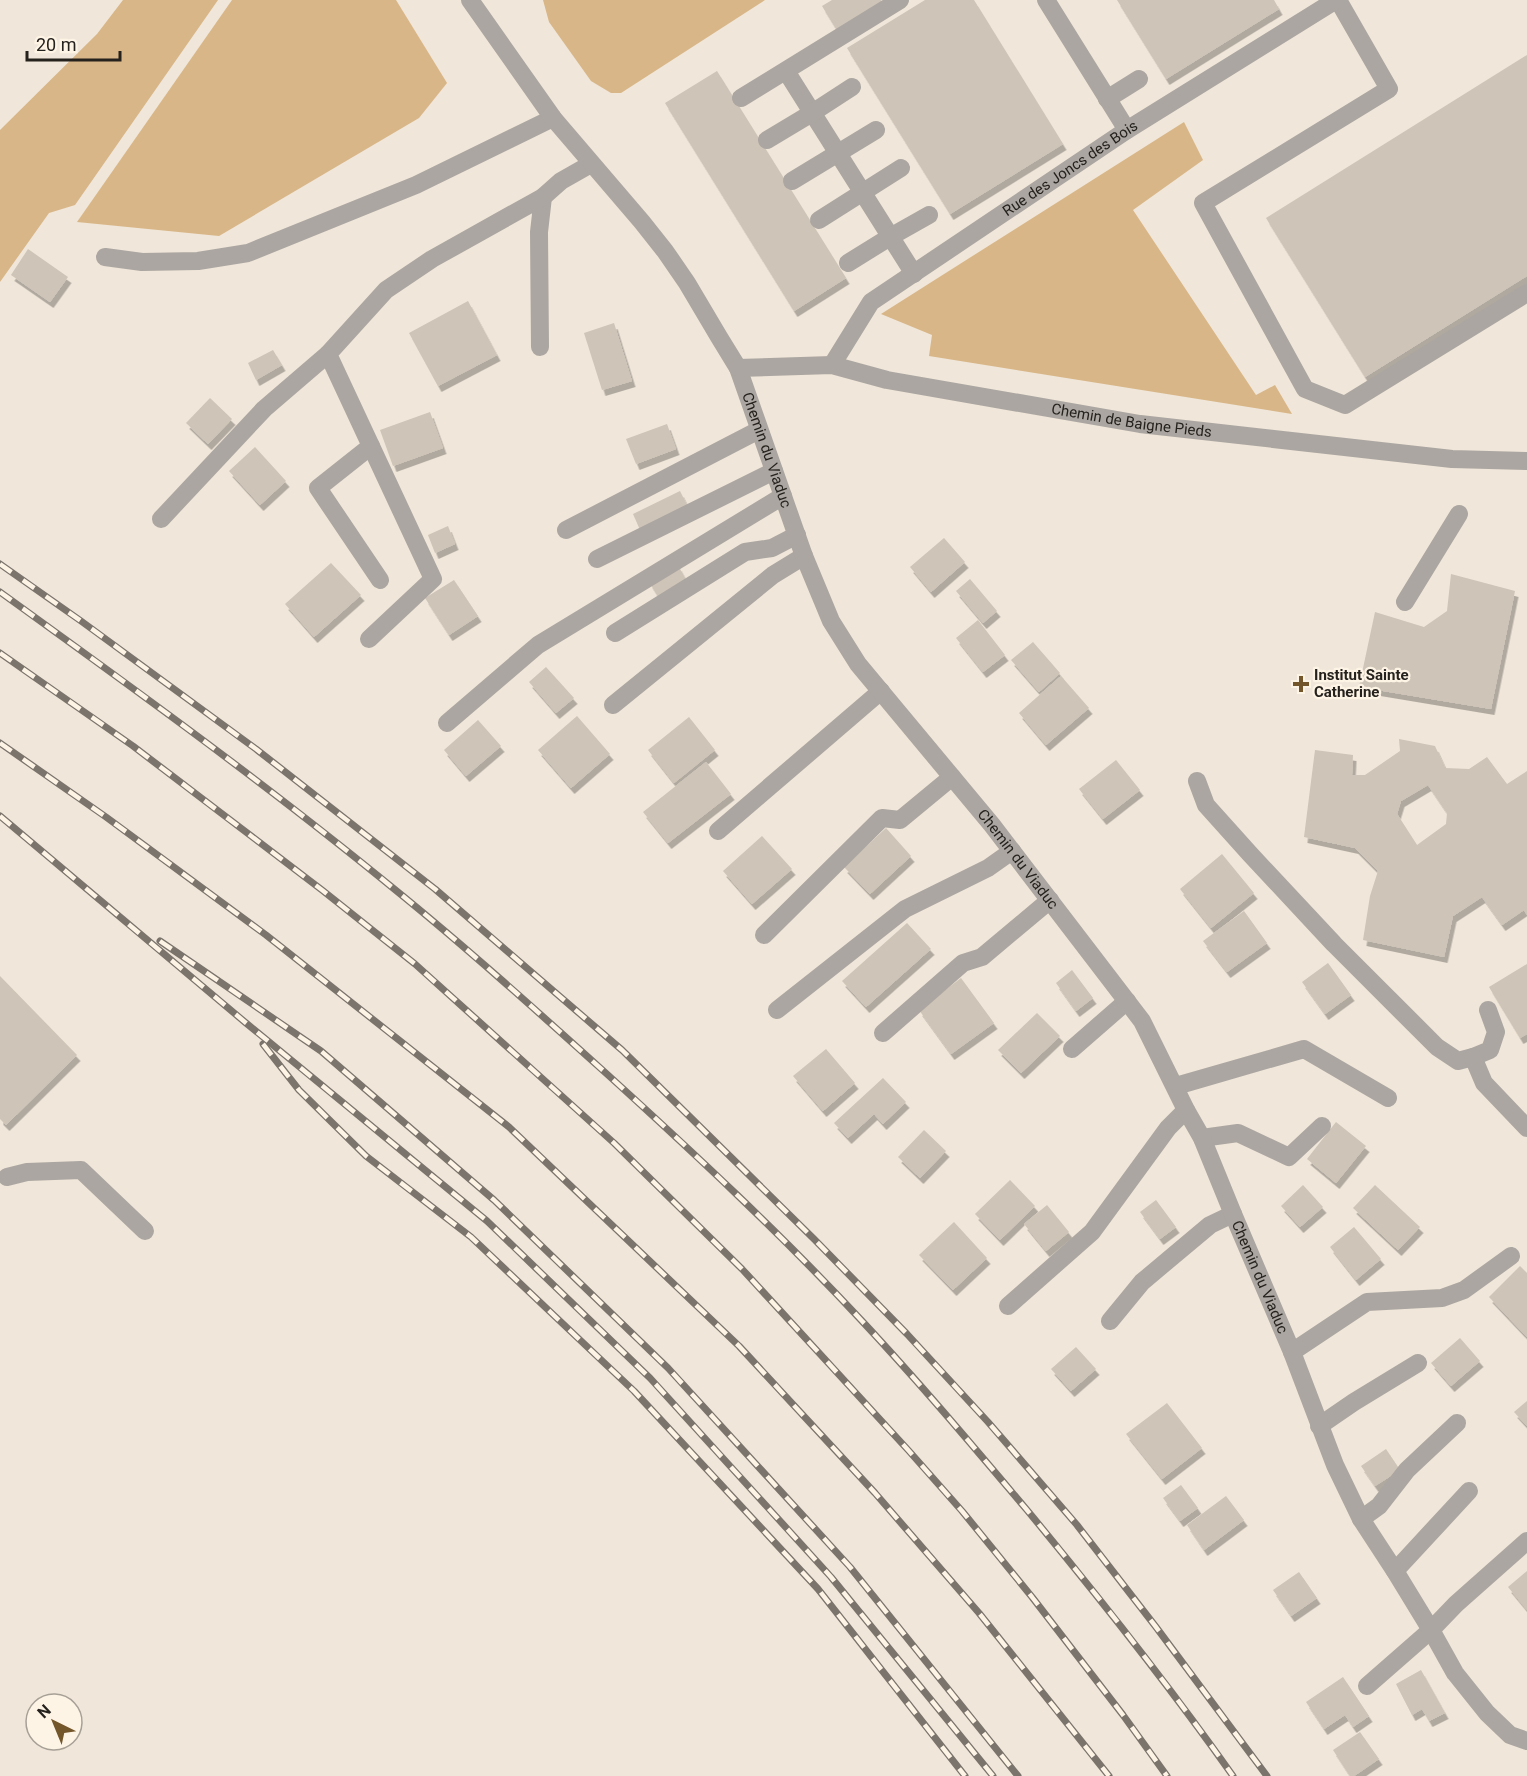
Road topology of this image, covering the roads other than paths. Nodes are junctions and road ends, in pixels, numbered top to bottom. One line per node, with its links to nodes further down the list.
1 (470, 0): 11 (street, Chemin du Viaduc)
2 (900, 0): 5 (street)
3 (1046, 0): 9 (street)
4 (1337, 0): 13 (street, Rue des Joncs des Bois); 27 (street)
5 (786, 71): 8 (street); 10 (street)
6 (1139, 79): 9 (street)
7 (852, 87): 10 (street)
8 (741, 98)
9 (1107, 99): 13 (street)
10 (812, 113): 14 (street); 15 (street)
11 (553, 118): 16 (street, Chemin du Viaduc); 24 (street)
12 (876, 130): 15 (street)
13 (1127, 130): 26 (street, Rue des Joncs des Bois)
14 (767, 140)
15 (837, 153): 18 (street); 19 (street)
16 (591, 164): 20 (street); 31 (street, Chemin du Viaduc)
17 (902, 168): 19 (street)
18 (792, 181)
19 (862, 193): 22 (street); 23 (street)
20 (543, 197): 28 (street); 29 (street)
21 (929, 215): 23 (street)
22 (819, 220)
23 (890, 237): 25 (street); 26 (street)
24 (105, 257)
25 (848, 263)
26 (914, 274): 30 (street, Rue des Joncs des Bois)
27 (1527, 293)
28 (540, 347)
29 (328, 354): 33 (street); 38 (street)
30 (832, 365): 31 (street, Chemin de Baigne Pieds); 34 (street, Chemin de Baigne Pieds)
31 (738, 368): 32 (street, Chemin du Viaduc)
32 (759, 430): 35 (street, Chemin du Viaduc); 39 (street)
33 (371, 446): 43 (street); 46 (street)
34 (1527, 460)
35 (774, 471): 36 (street, Chemin du Viaduc); 42 (street)
36 (783, 496): 40 (street, Chemin du Viaduc); 49 (street)
37 (1459, 514): 44 (street)
38 (161, 519)
39 (566, 530)
40 (797, 535): 41 (street, Chemin du Viaduc); 45 (street)
41 (804, 556): 47 (street, Chemin du Viaduc); 48 (street)
42 (597, 559)
43 (380, 580)
44 (1405, 602)
45 (615, 633)
46 (369, 639)
47 (881, 691): 50 (street, Chemin du Viaduc); 52 (street)
48 (613, 705)
49 (447, 723)
50 (952, 777): 53 (street, Chemin du Viaduc); 55 (street)
51 (1197, 781): 61 (street)
52 (718, 831)
53 (1012, 851): 54 (street, Chemin du Viaduc); 57 (street)
54 (1050, 900): 56 (street, Chemin du Viaduc); 59 (street)
55 (764, 935)
56 (1127, 1002): 60 (street); 62 (street, Chemin du Viaduc)
57 (777, 1010)
58 (1488, 1010): 61 (street)
59 (883, 1033)
60 (1072, 1049)
61 (1473, 1057): 66 (street)
62 (1176, 1086): 63 (street); 64 (street, Chemin du Viaduc)
63 (1388, 1098)
64 (1186, 1110): 67 (street, Chemin du Viaduc); 72 (street)
65 (1322, 1126): 67 (street)
66 (1527, 1128)
67 (1202, 1138): 69 (street, Chemin du Viaduc)
68 (7, 1177): 70 (street)
69 (1233, 1214): 73 (street); 74 (street, Chemin du Viaduc)
70 (145, 1231)
71 (1511, 1256): 74 (street)
72 (1008, 1306)
73 (1110, 1322)
74 (1292, 1352): 77 (street, Chemin du Viaduc)
75 (1418, 1363): 77 (street)
76 (1457, 1424): 79 (street)
77 (1319, 1426): 79 (street, Chemin du Viaduc)
78 (1469, 1491): 81 (street)
79 (1360, 1519): 81 (street, Chemin du Viaduc)
80 (1527, 1541): 82 (street)
81 (1395, 1571): 82 (street, Chemin du Viaduc)
82 (1431, 1630): 83 (street); 84 (street, Chemin du Viaduc)
83 (1367, 1686)
84 (1527, 1741)

